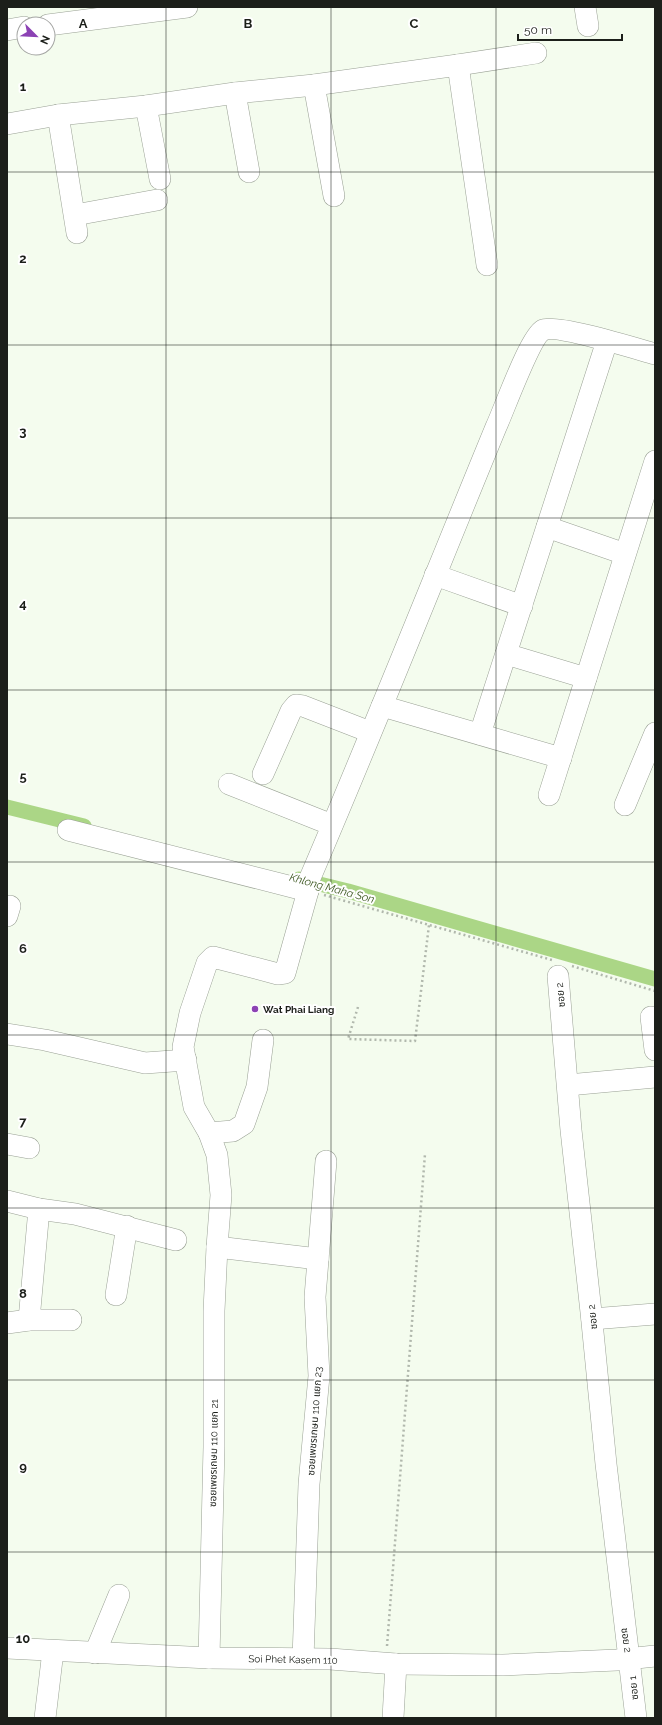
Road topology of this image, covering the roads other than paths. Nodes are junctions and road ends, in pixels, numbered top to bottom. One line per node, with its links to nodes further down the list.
1 (187, 7): 2 (street)
2 (151, 10): 3 (street)
3 (74, 14): 4 (street)
4 (56, 21)
5 (536, 53): 6 (street)
6 (458, 66): 7 (street); 16 (street)
7 (314, 85): 8 (street); 14 (street)
8 (235, 93): 9 (street); 12 (street)
9 (146, 106): 10 (street); 13 (street)
10 (58, 116): 11 (street); 15 (street)
11 (7, 124)
12 (249, 172)
13 (160, 179)
14 (334, 196)
15 (157, 200)
16 (486, 265)
17 (607, 341): 18 (street); 20 (street); 22 (street)
18 (655, 354)
19 (655, 461): 21 (street)
20 (547, 527): 21 (street); 23 (street)
21 (625, 554): 25 (street)
22 (435, 575): 23 (street); 26 (street)
23 (522, 606): 24 (street)
24 (506, 654): 25 (street); 29 (street)
25 (586, 678): 30 (street)
26 (382, 706): 27 (street); 29 (street)
27 (370, 732): 31 (street); 35 (street)
28 (655, 732): 34 (street)
29 (480, 734): 30 (street)
30 (561, 758): 33 (street)
31 (263, 774)
32 (229, 784): 35 (street)
33 (549, 795)
34 (625, 805)
35 (332, 825): 37 (street)
36 (68, 830): 37 (street)
37 (309, 882): 43 (street, ซอยเพชรเกษม 110 แยก 21)
38 (561, 968): 45 (street, ซอย 2)
39 (651, 1017): 42 (street)
40 (7, 1034): 43 (street)
41 (263, 1040): 46 (street)
42 (655, 1050)
43 (186, 1060): 46 (street, ซอยเพชรเกษม 110 แยก 21)
44 (655, 1077): 45 (street)
45 (568, 1086): 58 (street, ซอย 2)
46 (209, 1133): 54 (street, ซอยเพชรเกษม 110 แยก 21)
47 (7, 1144): 48 (street)
48 (29, 1148)
49 (326, 1160): 55 (street, ซอยเพชรเกษม 110 แยก 23)
50 (7, 1201): 51 (street)
51 (38, 1209): 52 (street); 59 (street)
52 (127, 1226): 53 (street); 56 (street)
53 (176, 1240)
54 (217, 1247): 55 (street); 67 (street, ซอยเพชรเกษม 110 แยก 21)
55 (318, 1259): 69 (street, ซอยเพชรเกษม 110 แยก 23)
56 (116, 1295)
57 (655, 1314): 58 (street)
58 (592, 1319): 68 (street, ซอย 2)
59 (28, 1320): 60 (street); 61 (street)
60 (71, 1320)
61 (7, 1323)
62 (119, 1595): 65 (street)
63 (7, 1648): 64 (street, Soi Phet Kasem 110)
64 (53, 1651): 65 (street, Soi Phet Kasem 110); 71 (street)
65 (95, 1653): 67 (street, Soi Phet Kasem 110)
66 (655, 1656): 68 (street, Soi Phet Kasem 110)
67 (209, 1658): 69 (street, Soi Phet Kasem 110)
68 (629, 1658): 70 (street, Soi Phet Kasem 110); 73 (street, ซอย 1)
69 (303, 1659): 70 (street, Soi Phet Kasem 110)
70 (391, 1664): 72 (street)
71 (45, 1718)
72 (393, 1718)
73 (636, 1718)

